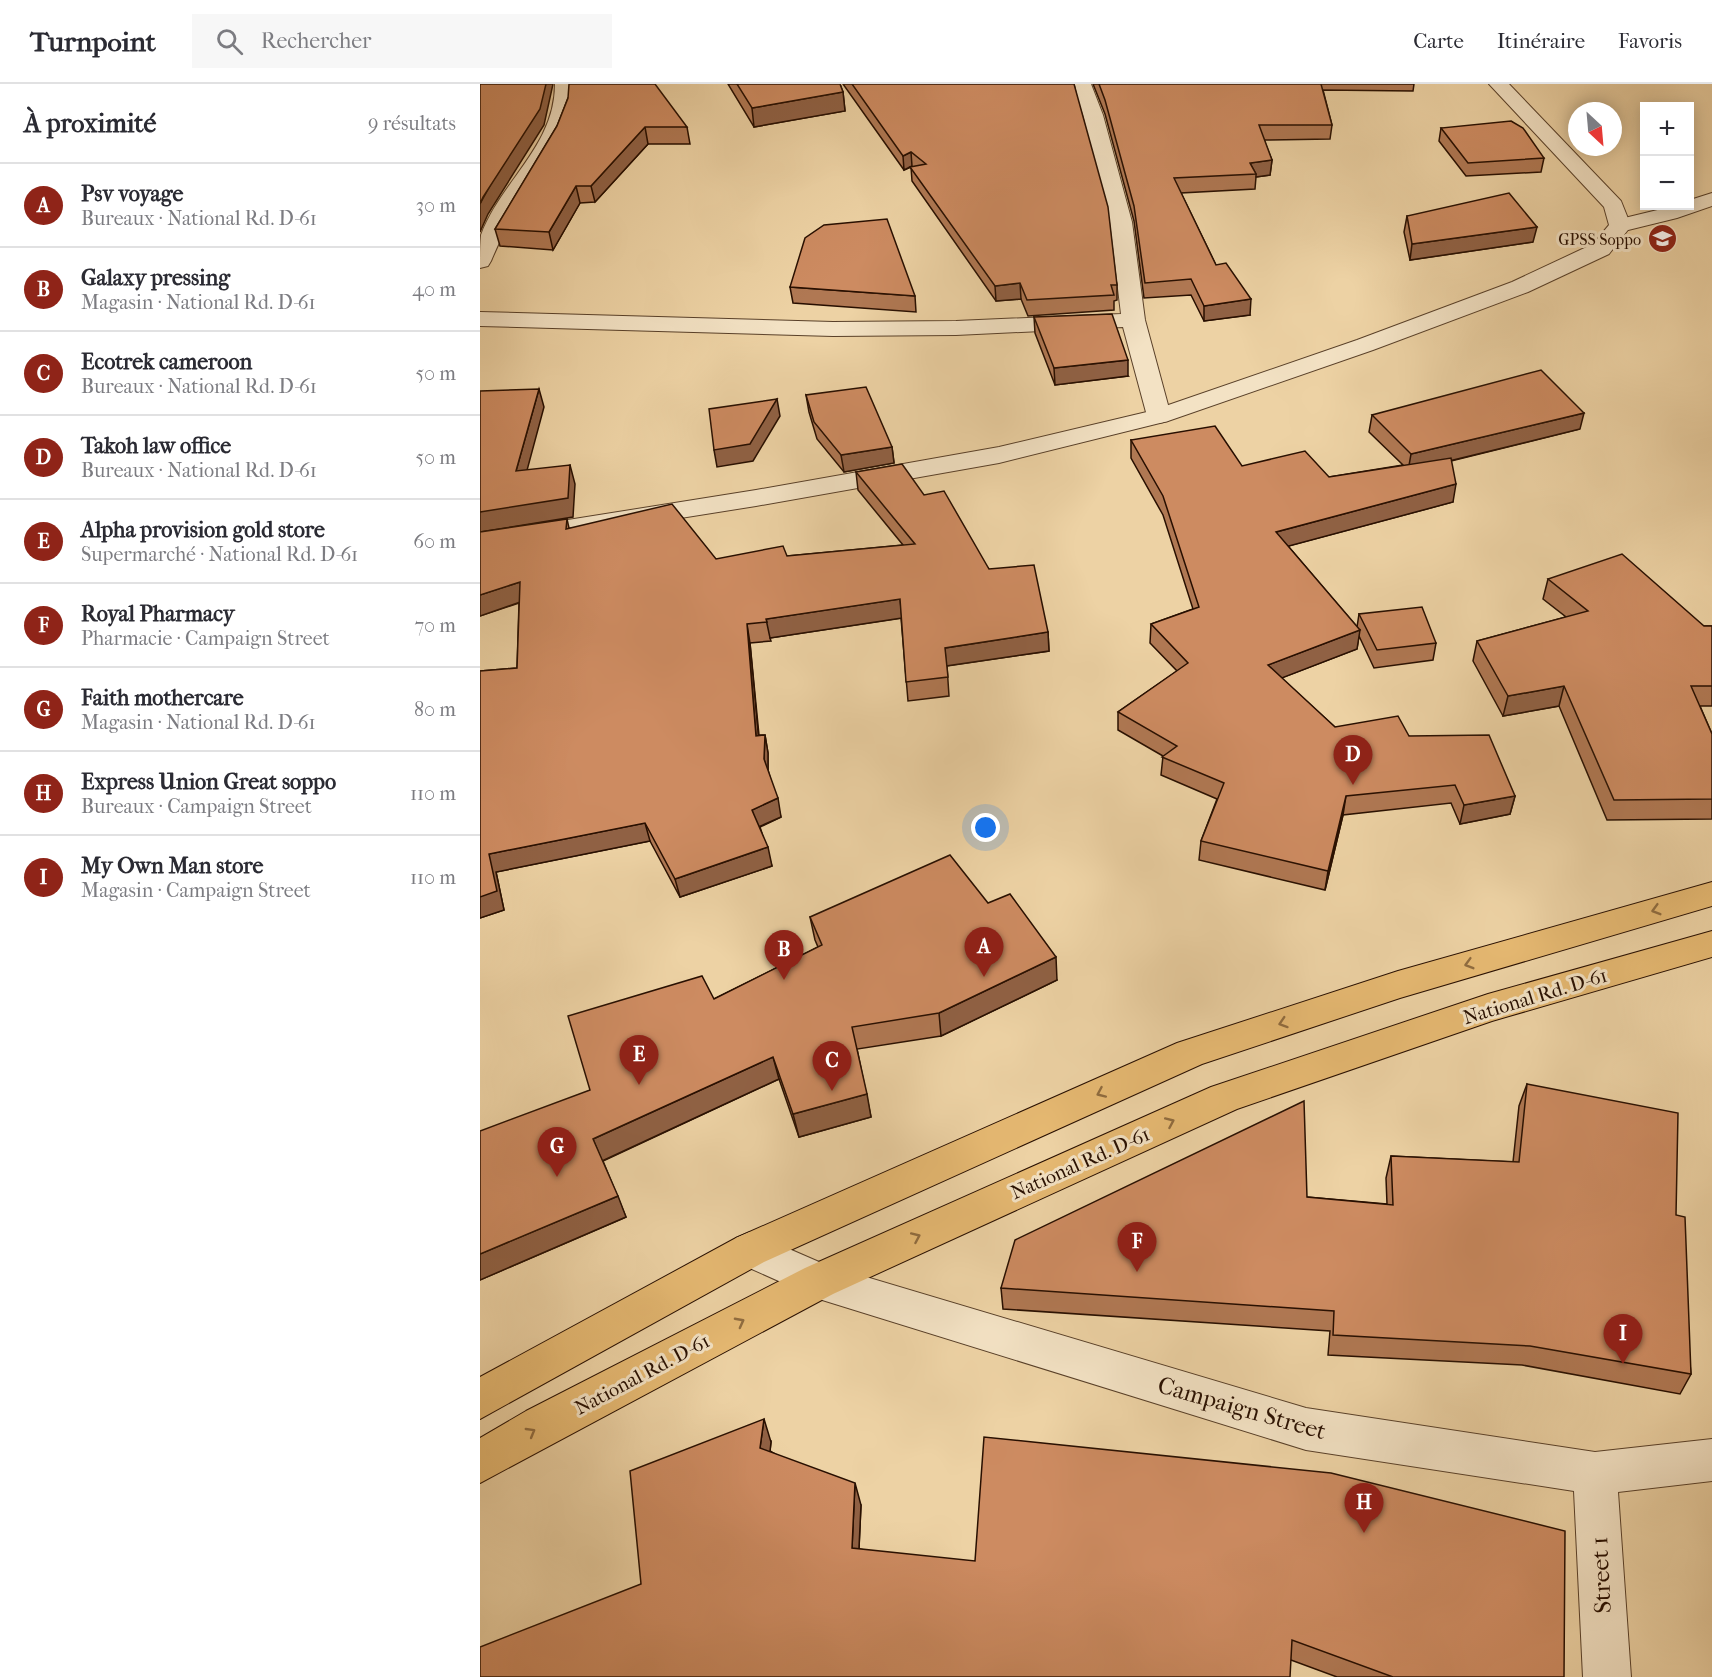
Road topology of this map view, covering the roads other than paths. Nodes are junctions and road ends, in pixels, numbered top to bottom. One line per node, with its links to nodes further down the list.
1 (564, 84): 6 (street)
2 (1082, 84): 8 (street)
3 (1498, 84): 5 (street)
4 (1712, 199): 5 (street)
5 (1620, 226): 9 (street)
6 (480, 261)
7 (480, 318): 8 (street)
8 (1132, 320): 9 (street)
9 (1159, 416): 10 (street)
10 (480, 542)
11 (1712, 894): 13 (highway, one-way to 13)
12 (1712, 944): 14 (highway, National Rd. D-61, one-way to 12)
13 (750, 1250): 14 (street, Campaign Street); 15 (highway)
14 (819, 1281): 17 (highway, National Rd. D-61, one-way to 14); 18 (street, Campaign Street)
15 (480, 1399)
16 (1712, 1460): 18 (street, Campaign Street)
17 (480, 1462)
18 (1595, 1473): 19 (street, Street 1)
19 (1607, 1677)

